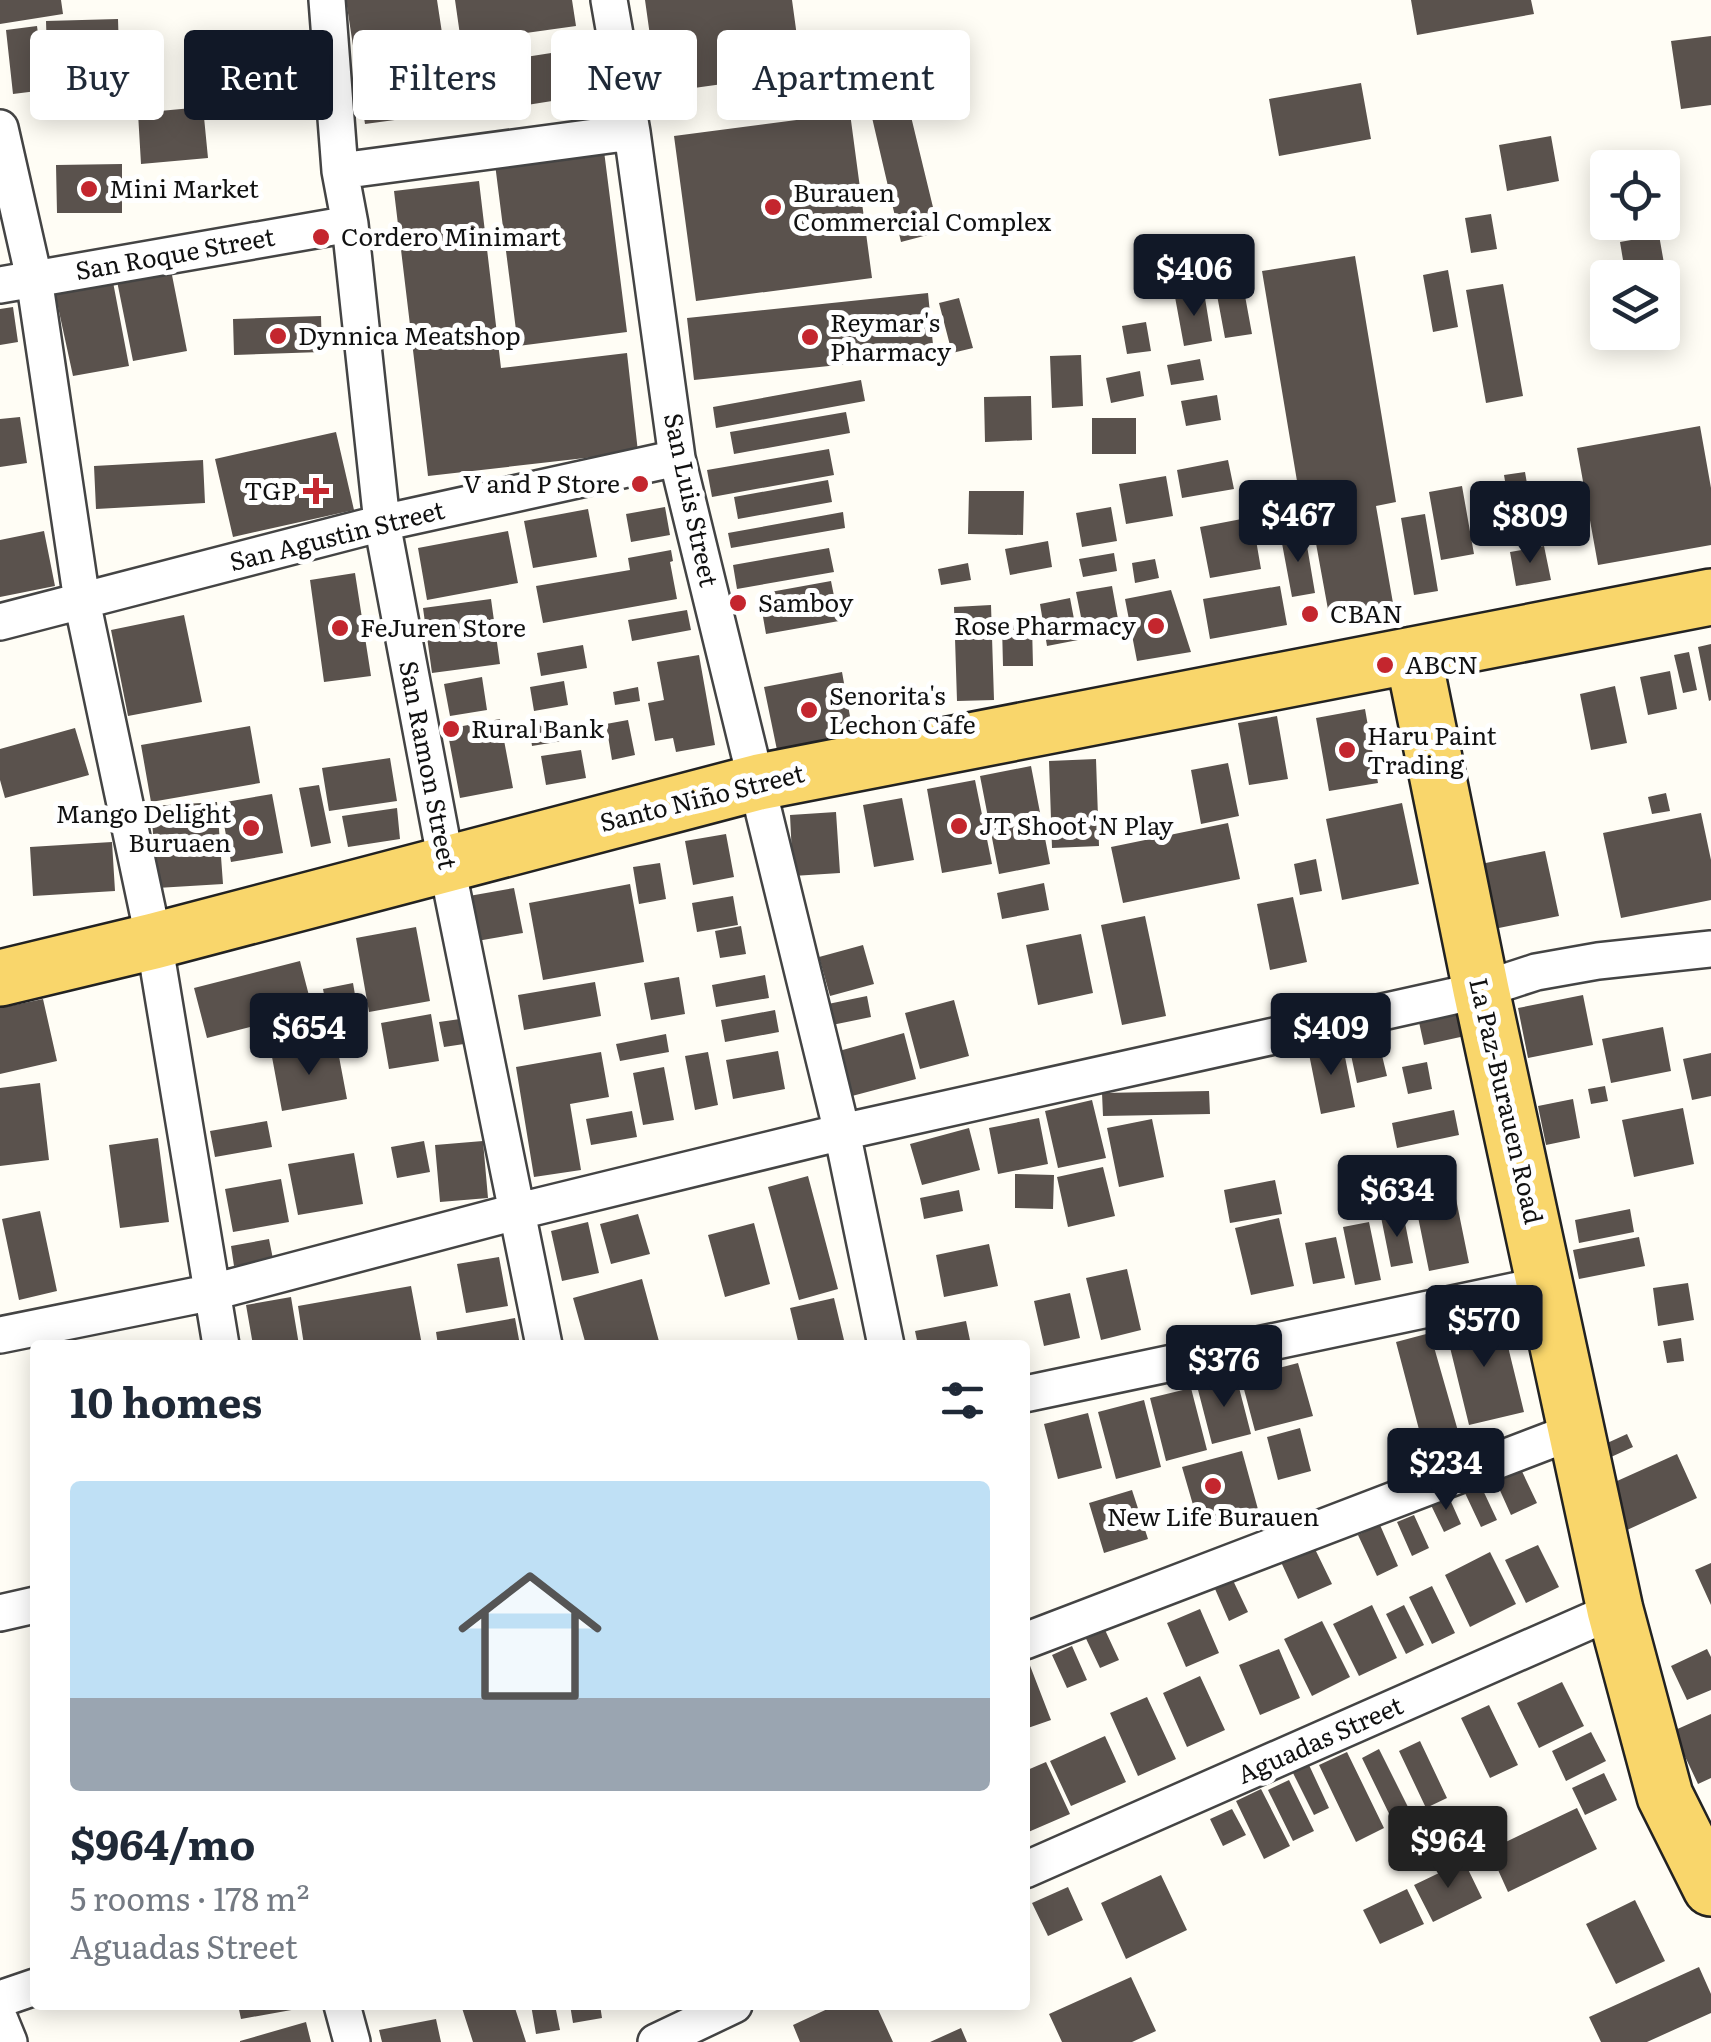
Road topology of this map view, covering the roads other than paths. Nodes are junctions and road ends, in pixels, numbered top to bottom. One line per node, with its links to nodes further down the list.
1 (327, 0): 5 (street, San Ramon Street)
2 (609, 0): 4 (street, San Luis Street)
3 (0, 128): 7 (street)
4 (632, 132): 5 (street); 8 (street, San Luis Street)
5 (340, 171): 6 (street, San Ramon Street)
6 (350, 224): 7 (street, San Roque Street); 9 (street, San Ramon Street)
7 (17, 282): 11 (street)
8 (677, 458): 9 (street, San Agustin Street); 14 (street, San Luis Street)
9 (382, 522): 11 (street, San Agustin Street); 15 (street, San Ramon Street)
10 (1711, 597): 13 (main road, Santo Niño Street)
11 (82, 601): 12 (street, San Agustin Street); 16 (street)
12 (0, 622)
13 (1413, 655): 14 (main road, Santo Niño Street); 19 (main road, La Paz-Burauen Road)
14 (758, 782): 15 (main road, Santo Niño Street); 20 (street, San Luis Street)
15 (446, 862): 16 (main road, Santo Niño Street); 21 (street, San Ramon Street)
16 (154, 942): 18 (main road, Santo Niño Street); 23 (street)
17 (1711, 948): 19 (street)
18 (0, 978)
19 (1481, 990): 20 (street); 22 (main road, La Paz-Burauen Road)
20 (842, 1132): 21 (street); 27 (street, San Luis Street)
21 (515, 1212): 23 (street); 26 (street, San Ramon Street)
22 (1547, 1284): 28 (street); 29 (main road, La Paz-Burauen Road)
23 (213, 1292): 24 (street); 25 (street)
24 (0, 1335)
25 (220, 1340)
26 (543, 1340)
27 (885, 1340)
28 (1030, 1393)
29 (1576, 1430): 31 (main road, La Paz-Burauen Road); 33 (street)
30 (30, 1606): 32 (street)
31 (1615, 1610): 34 (street, Aguadas Street); 35 (main road, La Paz-Burauen Road)
32 (0, 1613)
33 (1030, 1639)
34 (1030, 1868)
35 (1711, 1888)
36 (30, 1990): 37 (street)
37 (0, 2000)
38 (343, 2010): 42 (street)
39 (717, 2010): 43 (street)
40 (0, 2020): 41 (street)
41 (9, 2042)
42 (352, 2042)
43 (656, 2042)

